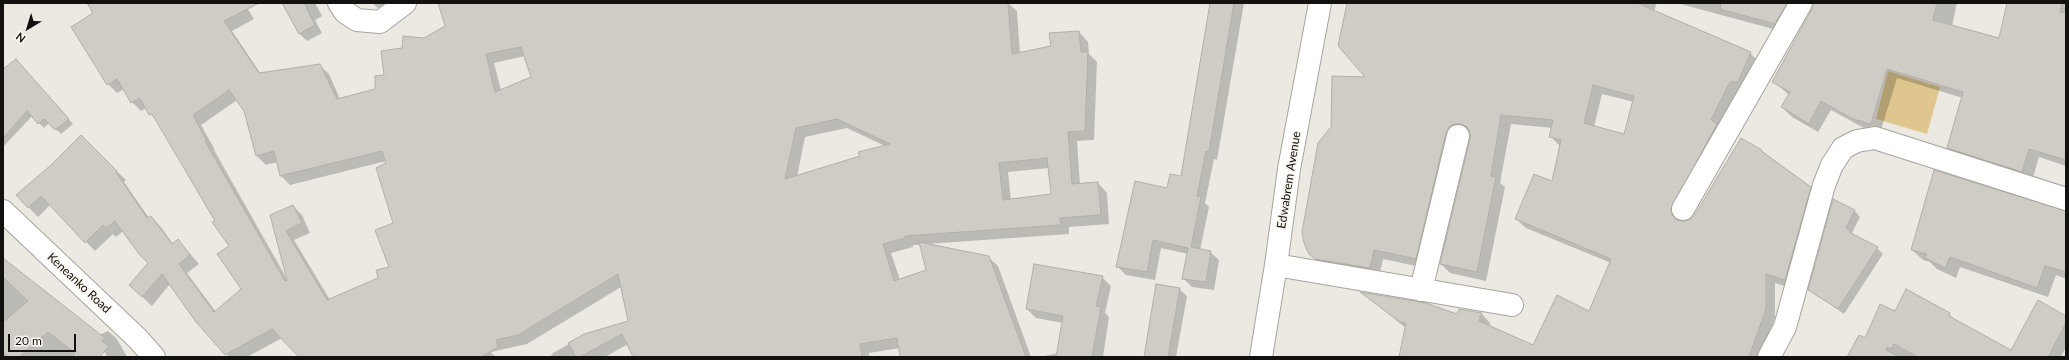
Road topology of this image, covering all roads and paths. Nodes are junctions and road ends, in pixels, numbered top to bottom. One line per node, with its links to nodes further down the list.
1 (339, 3): 2 (street)
2 (405, 3)
3 (1320, 3): 9 (street, Edwabrem Avenue)
4 (1801, 3): 7 (street)
5 (1458, 136): 10 (street)
6 (2066, 199): 14 (street)
7 (1683, 209)
8 (3, 211): 12 (street, Keneanko Road)
9 (1276, 265): 10 (street); 13 (street, Edwabrem Avenue)
10 (1421, 290): 11 (street)
11 (1512, 305)
12 (154, 357)
13 (1261, 357)
14 (1769, 357)

